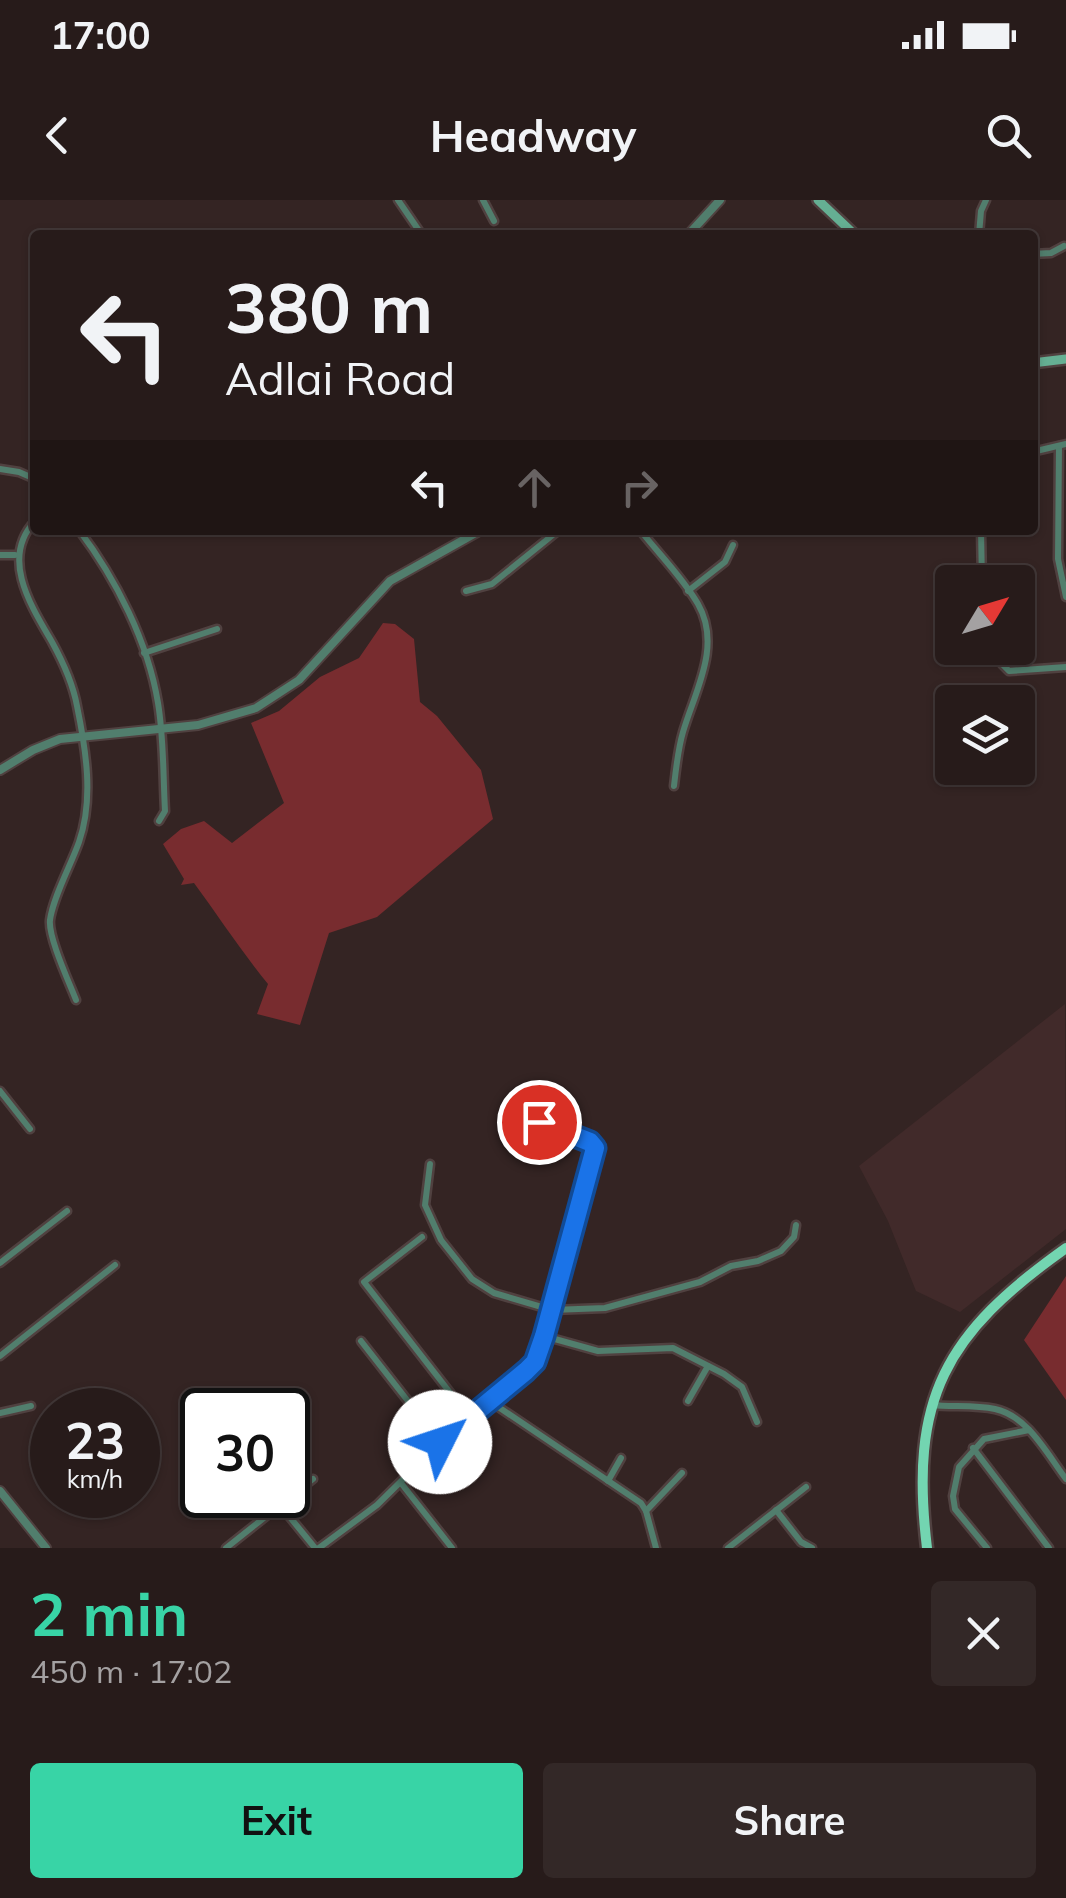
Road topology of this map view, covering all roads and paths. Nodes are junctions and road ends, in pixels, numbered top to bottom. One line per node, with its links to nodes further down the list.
1 (398, 200): 7 (street)
2 (482, 200): 6 (street)
3 (720, 200): 8 (street)
4 (818, 200): 9 (main road)
5 (986, 200): 10 (street)
6 (494, 221)
7 (419, 230)
8 (693, 230)
9 (850, 230)
10 (979, 230)
11 (1064, 246): 12 (street)
12 (1038, 254)
13 (1066, 359): 14 (main road)
14 (1038, 362)
15 (1062, 445): 30 (street)
16 (0, 469): 17 (street)
17 (30, 477)
18 (30, 526): 26 (street)
19 (82, 535): 32 (street)
20 (472, 535): 35 (street)
21 (553, 535): 28 (street)
22 (644, 535): 29 (street)
23 (981, 535): 27 (street)
24 (733, 545): 29 (street)
25 (0, 555): 26 (street)
26 (15, 555): 36 (street)
27 (982, 565)
28 (466, 591)
29 (688, 591): 38 (street)
30 (1066, 596)
31 (217, 629): 32 (street)
32 (144, 654): 35 (street)
33 (1005, 665): 34 (street)
34 (1066, 668)
35 (162, 728): 36 (street); 39 (street)
36 (82, 735): 37 (street); 40 (street)
37 (0, 770)
38 (674, 786)
39 (159, 821)
40 (76, 1000)
41 (0, 1091): 43 (street)
42 (539, 1122): 51 (street)
43 (30, 1128)
44 (430, 1164): 51 (street)
45 (66, 1211): 49 (street)
46 (796, 1225): 51 (street)
47 (422, 1237): 61 (street)
48 (1066, 1248): 58 (main road)
49 (0, 1263)
50 (115, 1266): 54 (street)
51 (552, 1310): 52 (street)
52 (544, 1336): 55 (street); 56 (street)
53 (361, 1341): 64 (street)
54 (0, 1356)
55 (708, 1366): 57 (street); 62 (street)
56 (488, 1400): 61 (street); 70 (street)
57 (688, 1400)
58 (930, 1405): 63 (street); 86 (main road)
59 (30, 1406): 60 (street)
60 (0, 1413)
61 (469, 1417): 64 (street)
62 (757, 1422)
63 (1029, 1430): 65 (street); 68 (street)
64 (440, 1442): 72 (street)
65 (973, 1448): 87 (street); 88 (street)
66 (621, 1458): 70 (street)
67 (682, 1473): 76 (street)
68 (1066, 1479)
69 (313, 1480): 71 (street)
70 (608, 1481): 76 (street)
71 (310, 1482)
72 (401, 1483): 81 (street); 82 (street)
73 (806, 1487): 75 (street)
74 (0, 1491): 79 (street)
75 (776, 1510): 84 (street); 85 (street)
76 (646, 1511): 83 (street)
77 (264, 1518): 80 (street)
78 (291, 1518): 81 (street)
79 (46, 1548)
80 (226, 1548)
81 (318, 1548)
82 (452, 1548)
83 (656, 1548)
84 (728, 1548)
85 (812, 1548)
86 (927, 1548)
87 (987, 1548)
88 (1049, 1548)

